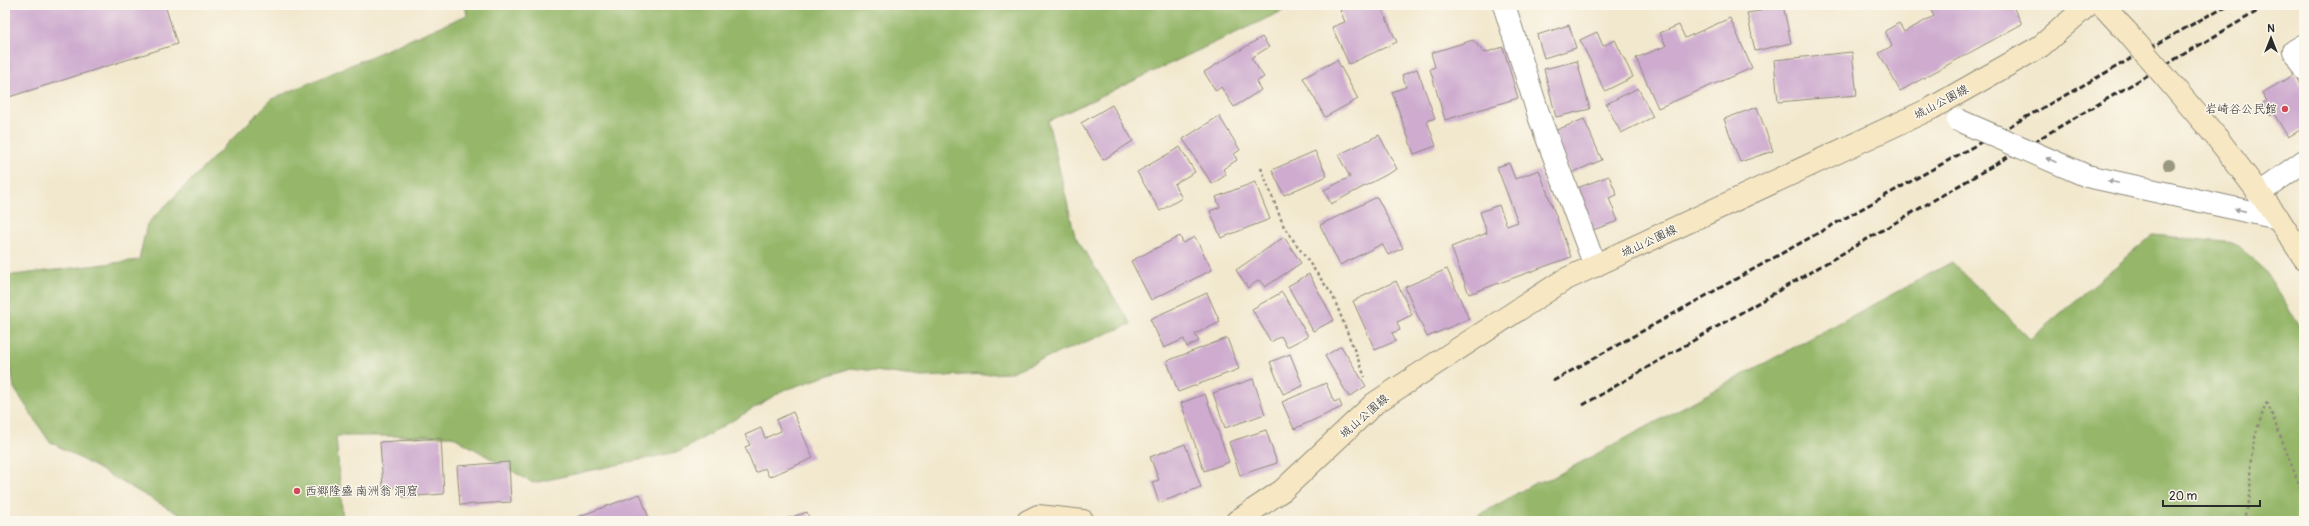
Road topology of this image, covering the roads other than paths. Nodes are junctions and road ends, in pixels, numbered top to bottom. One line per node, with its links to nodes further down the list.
1 (1504, 5): 11 (street)
2 (2088, 5): 6 (street, 城山公園線)
3 (2102, 5): 8 (street, bridge)
4 (2304, 45): 5 (street)
5 (2304, 69)
6 (1932, 108): 9 (street, one-way to 6, bridge); 11 (street, 城山公園線)
7 (2304, 161): 8 (street)
8 (2258, 194): 9 (street)
9 (2278, 218): 10 (street)
10 (2304, 258)
11 (1595, 266): 14 (street, 城山公園線)
12 (1028, 521): 13 (street)
13 (1083, 521)
14 (1238, 521)

